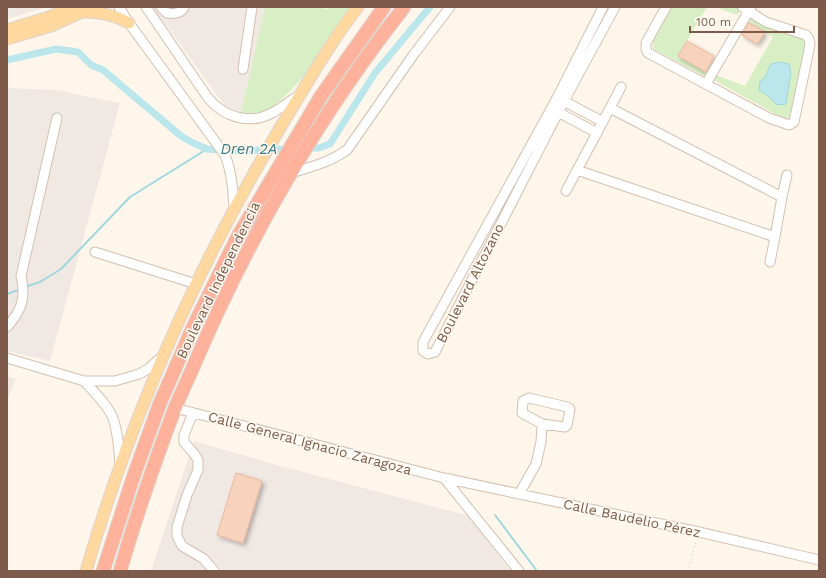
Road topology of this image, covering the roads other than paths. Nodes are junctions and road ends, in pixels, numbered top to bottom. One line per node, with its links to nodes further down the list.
1 (72, 7): 17 (main road)
2 (119, 7): 16 (street)
3 (146, 7): 22 (street)
4 (161, 7): 5 (street)
5 (184, 7)
6 (252, 7): 19 (street)
7 (358, 7): 22 (main road, Boulevard Independencia)
8 (384, 7): 51 (highway, Boulevard Independencia)
9 (404, 7): 30 (highway, Boulevard Independencia)
10 (450, 7): 30 (street)
11 (604, 7): 25 (street, Boulevard Altozano)
12 (615, 7): 23 (street, Boulevard Altozano)
13 (666, 7): 20 (street)
14 (747, 8): 20 (street); 20 (street)
15 (89, 9): 16 (main road); 18 (main road)
16 (129, 23): 34 (street)
17 (7, 30)
18 (7, 39)
19 (243, 69)
20 (706, 84)
21 (621, 87): 24 (street)
22 (302, 93): 34 (main road, Boulevard Independencia)
23 (564, 101): 25 (street, Boulevard Altozano); 27 (street)
24 (610, 108): 27 (street); 33 (street)
25 (558, 112): 28 (street)
26 (57, 118): 39 (street)
27 (603, 122): 28 (street)
28 (597, 133): 29 (street)
29 (577, 170): 32 (street); 35 (street)
30 (291, 173): 43 (highway, Boulevard Independencia)
31 (787, 175): 33 (street)
32 (566, 191)
33 (782, 197): 35 (street)
34 (234, 210): 38 (main road, Boulevard Independencia)
35 (775, 238): 37 (street)
36 (95, 252): 38 (street)
37 (770, 262)
38 (196, 284): 40 (main road, Boulevard Independencia)
39 (7, 327)
40 (164, 355): 42 (street); 46 (main road, Boulevard Independencia)
41 (7, 358): 42 (street)
42 (84, 381): 46 (street)
43 (175, 408): 44 (street, Calle General Ignacio Zaragoza); 52 (highway, Boulevard Independencia)
44 (193, 412): 47 (street, Calle General Ignacio Zaragoza); 53 (street)
45 (542, 424): 45 (street); 48 (street)
46 (120, 466): 50 (main road, Boulevard Independencia)
47 (444, 478): 48 (street, Calle Baudelio Pérez); 54 (street)
48 (519, 494): 49 (street, Calle Baudelio Pérez)
49 (819, 560)
50 (86, 571)
51 (103, 571)
52 (120, 571)
53 (214, 571)
54 (519, 571)

